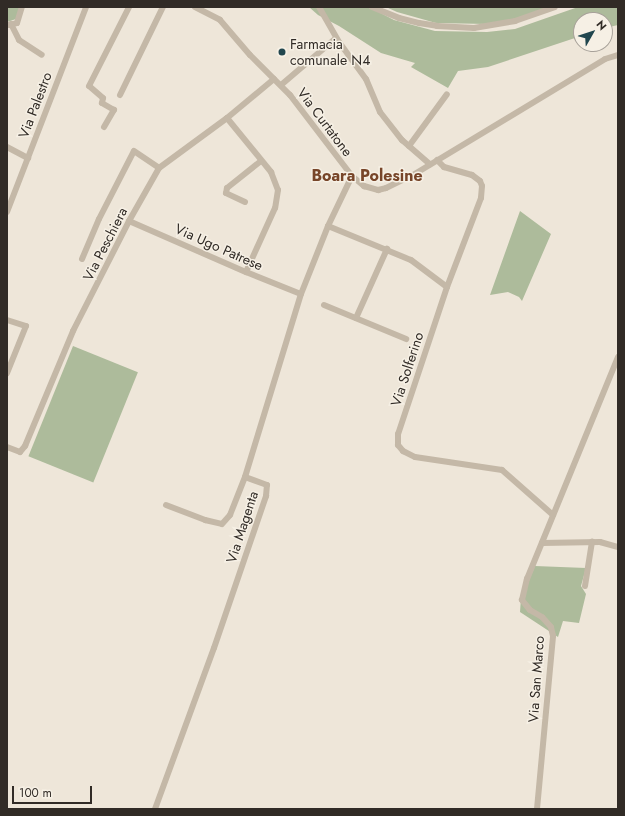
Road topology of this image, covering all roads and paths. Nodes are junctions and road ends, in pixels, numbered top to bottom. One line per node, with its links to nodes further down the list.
1 (22, 7): 9 (street)
2 (86, 7): 21 (street, Via Palestro)
3 (130, 7): 18 (street)
4 (163, 7): 16 (street)
5 (194, 7): 13 (street, Via Curtatone)
6 (319, 7): 10 (street)
7 (372, 7): 8 (street)
8 (555, 7)
9 (9, 25): 11 (street)
10 (336, 38): 14 (street); 19 (street)
11 (42, 54)
12 (618, 55): 22 (street, Via Curtatone)
13 (274, 79): 14 (street, Via Curtatone); 17 (street, Via Peschiera)
14 (282, 85): 26 (street, Via Curtatone)
15 (447, 94): 19 (street)
16 (120, 95)
17 (228, 118): 23 (street); 25 (street, Via Peschiera)
18 (104, 127)
19 (409, 146): 24 (street)
20 (7, 147): 21 (street)
21 (28, 158): 28 (street, Via Palestro)
22 (437, 160): 24 (street, Via Curtatone); 34 (street, Via Solferino)
23 (261, 161): 27 (street); 33 (street)
24 (430, 164): 26 (street, Via Curtatone)
25 (159, 168): 29 (street, Via Peschiera); 32 (street)
26 (352, 176): 30 (street, Via Magenta)
27 (245, 202)
28 (7, 212)
29 (129, 221): 33 (street, Via Ugo Patrese); 43 (street, Via Peschiera)
30 (328, 226): 31 (street); 35 (street, Via Magenta)
31 (387, 249): 34 (street); 37 (street)
32 (82, 259)
33 (246, 272): 35 (street, Via Ugo Patrese)
34 (447, 287): 46 (street, Via Solferino)
35 (301, 294): 44 (street, Via Magenta)
36 (324, 305): 37 (street)
37 (356, 318): 39 (street)
38 (7, 320): 42 (street)
39 (406, 339)
40 (618, 357): 41 (street, Via San Marco)
41 (615, 372): 46 (street, Via San Marco)
42 (7, 373)
43 (7, 447)
44 (245, 477): 45 (street); 51 (street, Via Magenta)
45 (166, 505)
46 (553, 514): 48 (street, Via San Marco)
47 (592, 542): 48 (street); 49 (street); 50 (street)
48 (542, 543): 52 (street, Via San Marco)
49 (618, 547)
50 (585, 586)
51 (154, 809)
52 (537, 809)

